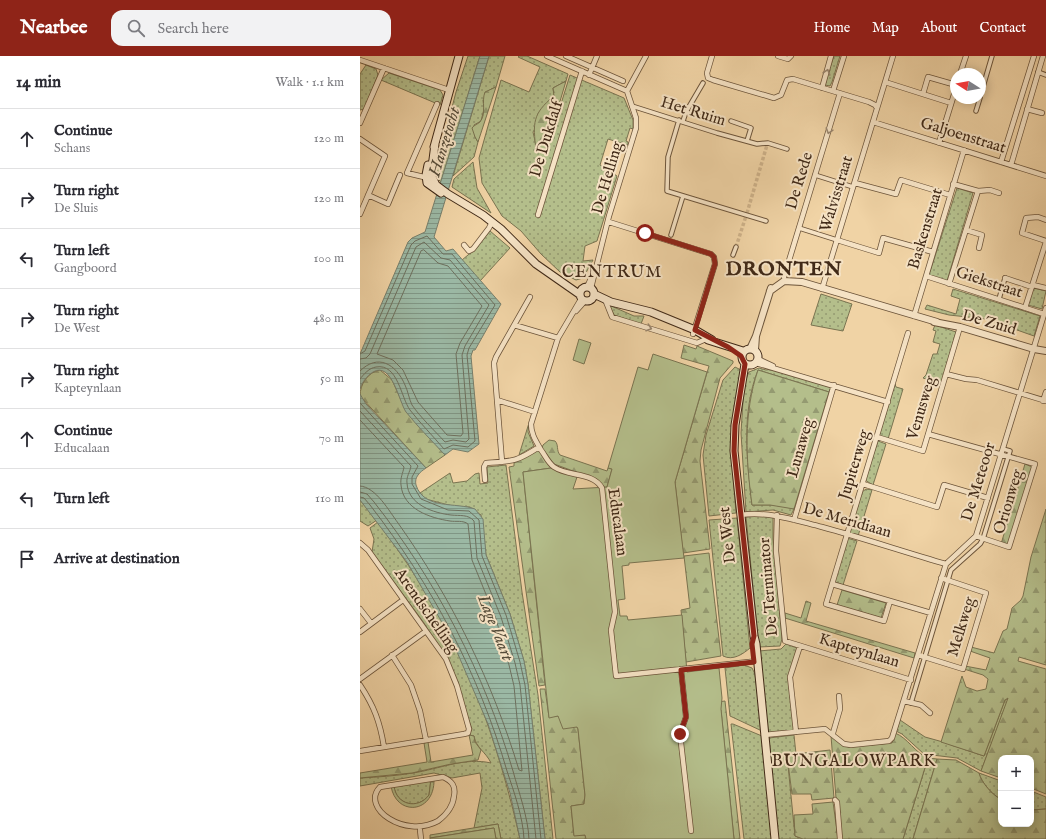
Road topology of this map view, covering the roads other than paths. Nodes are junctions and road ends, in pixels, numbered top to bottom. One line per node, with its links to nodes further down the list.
1 (459, 56): 30 (main road)
2 (547, 56): 20 (street)
3 (566, 56): 17 (street)
4 (597, 56): 17 (street)
5 (646, 56): 31 (street)
6 (712, 56): 29 (street)
7 (778, 56): 15 (street)
8 (831, 56): 29 (street, one-way to 8)
9 (844, 56): 32 (street)
10 (893, 56): 26 (street, Walvisstraat)
11 (966, 56): 19 (street)
12 (992, 56): 24 (street)
13 (1034, 56): 56 (street)
14 (1043, 56): 21 (street)
15 (790, 57)
16 (361, 62): 18 (street)
17 (592, 67): 22 (street); 25 (street)
18 (384, 68): 30 (street); 45 (street)
19 (962, 68)
20 (582, 71): 22 (street); 70 (street, De Dukdalf)
21 (1038, 72): 23 (street); 41 (street)
22 (589, 75): 31 (street)
23 (1046, 75)
24 (986, 76)
25 (623, 81)
26 (885, 82): 34 (street); 40 (street, Walvisstraat)
27 (702, 83): 43 (street)
28 (950, 83): 34 (street)
29 (822, 88): 32 (street)
30 (449, 90): 61 (main road)
31 (627, 91): 39 (street, De Helling)
32 (833, 91): 33 (street)
33 (840, 93): 40 (street); 59 (street, De Rede, one-way to 59)
34 (923, 94): 35 (street)
35 (950, 103)
36 (437, 104): 61 (street)
37 (951, 104): 53 (street)
38 (978, 104): 42 (street)
39 (632, 106): 46 (street, Het Ruim); 74 (street, De Helling)
40 (877, 108): 49 (street, Walvisstraat)
41 (1027, 109): 44 (street); 57 (street)
42 (976, 111)
43 (686, 112): 46 (street); 50 (street, Het Ruim)
44 (1042, 113)
45 (362, 114): 48 (street)
46 (681, 121): 52 (street, Het Ruim); 68 (street)
47 (731, 121): 52 (street, Het Ruim)
48 (360, 122)
49 (873, 122): 53 (street, Galjoenstraat); 63 (street, Walvisstraat)
50 (719, 123)
51 (360, 138): 66 (street)
52 (747, 141): 54 (street, Het Ruim)
53 (939, 142): 55 (street, Galjoenstraat)
54 (787, 149)
55 (964, 150): 56 (street, Galjoenstraat); 62 (street, Baskenstraat)
56 (1001, 162): 57 (street, Galjoenstraat)
57 (1011, 165): 60 (street, Galjoenstraat)
58 (400, 175): 66 (street)
59 (815, 175): 63 (street); 75 (street, De Rede)
60 (1046, 176)
61 (429, 178): 73 (main road)
62 (953, 184): 64 (street); 67 (street, Baskenstraat)
63 (854, 185): 67 (street); 78 (street, Walvisstraat)
64 (978, 191): 65 (street); 76 (street)
65 (999, 193)
66 (368, 195): 69 (street)
67 (950, 195): 83 (street, Baskenstraat)
68 (683, 196): 72 (street); 77 (street)
69 (360, 214)
70 (538, 215)
71 (1046, 220): 79 (street)
72 (766, 221)
73 (492, 222): 80 (street); 94 (main road)
74 (609, 222): 94 (street, De Helling); 104 (street)
75 (799, 228): 78 (street); 85 (street, De Rede)
76 (966, 230): 82 (street); 89 (street)
77 (671, 236)
78 (837, 240): 83 (street); 91 (street, Walvisstraat)
79 (1046, 241): 90 (street)
80 (464, 245)
81 (736, 247): 84 (street)
82 (979, 248)
83 (933, 252): 86 (street, Baskenstraat)
84 (733, 255)
85 (785, 275): 88 (street, De Zuid); 93 (street)
86 (926, 276): 89 (street, Giekstraat); 101 (street, Baskenstraat)
87 (1005, 278): 90 (street); 96 (street)
88 (802, 282): 91 (street, De Zuid); 93 (street, De Zuid)
89 (950, 284): 96 (street, Giekstraat)
90 (1032, 286): 92 (street); 98 (street)
91 (822, 288): 101 (street, De Zuid)
92 (1046, 288)
93 (770, 291): 110 (street)
94 (586, 294): 97 (main road); 106 (street, Educalaan)
95 (530, 297): 102 (street)
96 (999, 299): 98 (street, Giekstraat)
97 (609, 302): 104 (main road); 107 (street, one-way to 107)
98 (1025, 308): 100 (street, Giekstraat)
99 (1046, 308): 100 (street)
100 (1044, 314): 108 (street, De Meteoor)
101 (914, 316): 103 (street, De Zuid)
102 (514, 325): 106 (street); 117 (street)
103 (960, 327): 108 (street, De Zuid); 113 (street, Venusweg)
104 (694, 332): 107 (main road)
105 (908, 333): 119 (street, Jupiterweg)
106 (558, 338): 120 (street, Educalaan)
107 (709, 340): 110 (main road)
108 (1034, 349): 109 (street, De Zuid); 111 (street, De Zuid); 116 (street, De Meteoor)
109 (1046, 351)
110 (747, 352): 112 (main road); 112 (main road)
111 (1046, 355)
112 (752, 363): 114 (street); 131 (main road, De West)
113 (946, 374): 116 (street); 121 (street, Venusweg)
114 (834, 385): 119 (street); 133 (street, Lunaweg)
115 (1046, 392): 118 (street)
116 (1020, 393): 118 (street); 124 (street, De Meteoor)
117 (497, 400): 120 (street); 127 (street)
118 (1045, 401)
119 (888, 402): 122 (street, Jupiterweg)
120 (535, 412): 123 (street, Educalaan)
121 (928, 434): 122 (street, Venusweg); 125 (street, Orionweg)
122 (877, 437): 129 (street, Jupiterweg)
123 (539, 446): 127 (street); 154 (street, Educalaan)
124 (1003, 449): 125 (street, De Meteoor); 126 (street)
125 (1001, 456): 126 (street, Orionweg); 130 (street, De Meteoor)
126 (1008, 457): 136 (street); 136 (street, Orionweg)
127 (502, 462): 128 (street)
128 (486, 480)
129 (863, 484): 130 (street); 134 (street, Jupiterweg)
130 (988, 498): 135 (street, De Meteoor)
131 (740, 515): 132 (street, De Meridiaan); 153 (main road, De West)
132 (776, 515): 133 (street, De Meridiaan); 149 (street, De Terminator)
133 (794, 520): 134 (street, De Meridiaan)
134 (848, 534): 138 (street, De Meridiaan); 141 (street, Jupiterweg)
135 (976, 536): 136 (street, Orionweg); 138 (street, De Meteoor)
136 (983, 539): 140 (street)
137 (360, 543): 142 (street, Arendschelling)
138 (946, 564): 139 (street, De Meteoor)
139 (941, 578): 140 (street, Melkweg); 145 (street, De Meteoor)
140 (948, 580): 152 (street); 152 (street, Melkweg)
141 (832, 584): 143 (street); 143 (street, Jupiterweg)
142 (403, 600): 146 (street); 147 (street, Arendschelling)
143 (890, 601): 145 (street)
144 (360, 609): 146 (street)
145 (931, 614): 151 (street, De Meteoor)
146 (371, 623): 148 (street)
147 (426, 631): 150 (street); 165 (street, Arendschelling)
148 (360, 632)
149 (800, 646): 156 (street, Kapteynlaan); 162 (street)
150 (392, 655): 155 (street); 165 (street)
151 (918, 655): 152 (street, Melkweg); 156 (street, De Meteoor)
152 (925, 657): 160 (street)
153 (756, 661): 154 (street, Educalaan); 164 (main road, De West)
154 (681, 670): 170 (street)
155 (360, 679)
156 (911, 680): 159 (street, De Meteoor)
157 (360, 685): 166 (street)
158 (839, 696): 163 (street)
159 (904, 700): 160 (street); 163 (street, De Meteoor)
160 (911, 703): 161 (street)
161 (930, 713)
162 (796, 732): 163 (street); 164 (street)
163 (833, 733)
164 (764, 735): 172 (main road, De West)
165 (426, 740): 166 (street, Arendschelling)
166 (384, 747): 167 (street, Arendschelling)
167 (360, 751)
168 (835, 800): 173 (street)
169 (420, 830): 169 (street); 171 (street)
170 (690, 831)
171 (421, 839)
172 (775, 839)
173 (840, 839)

